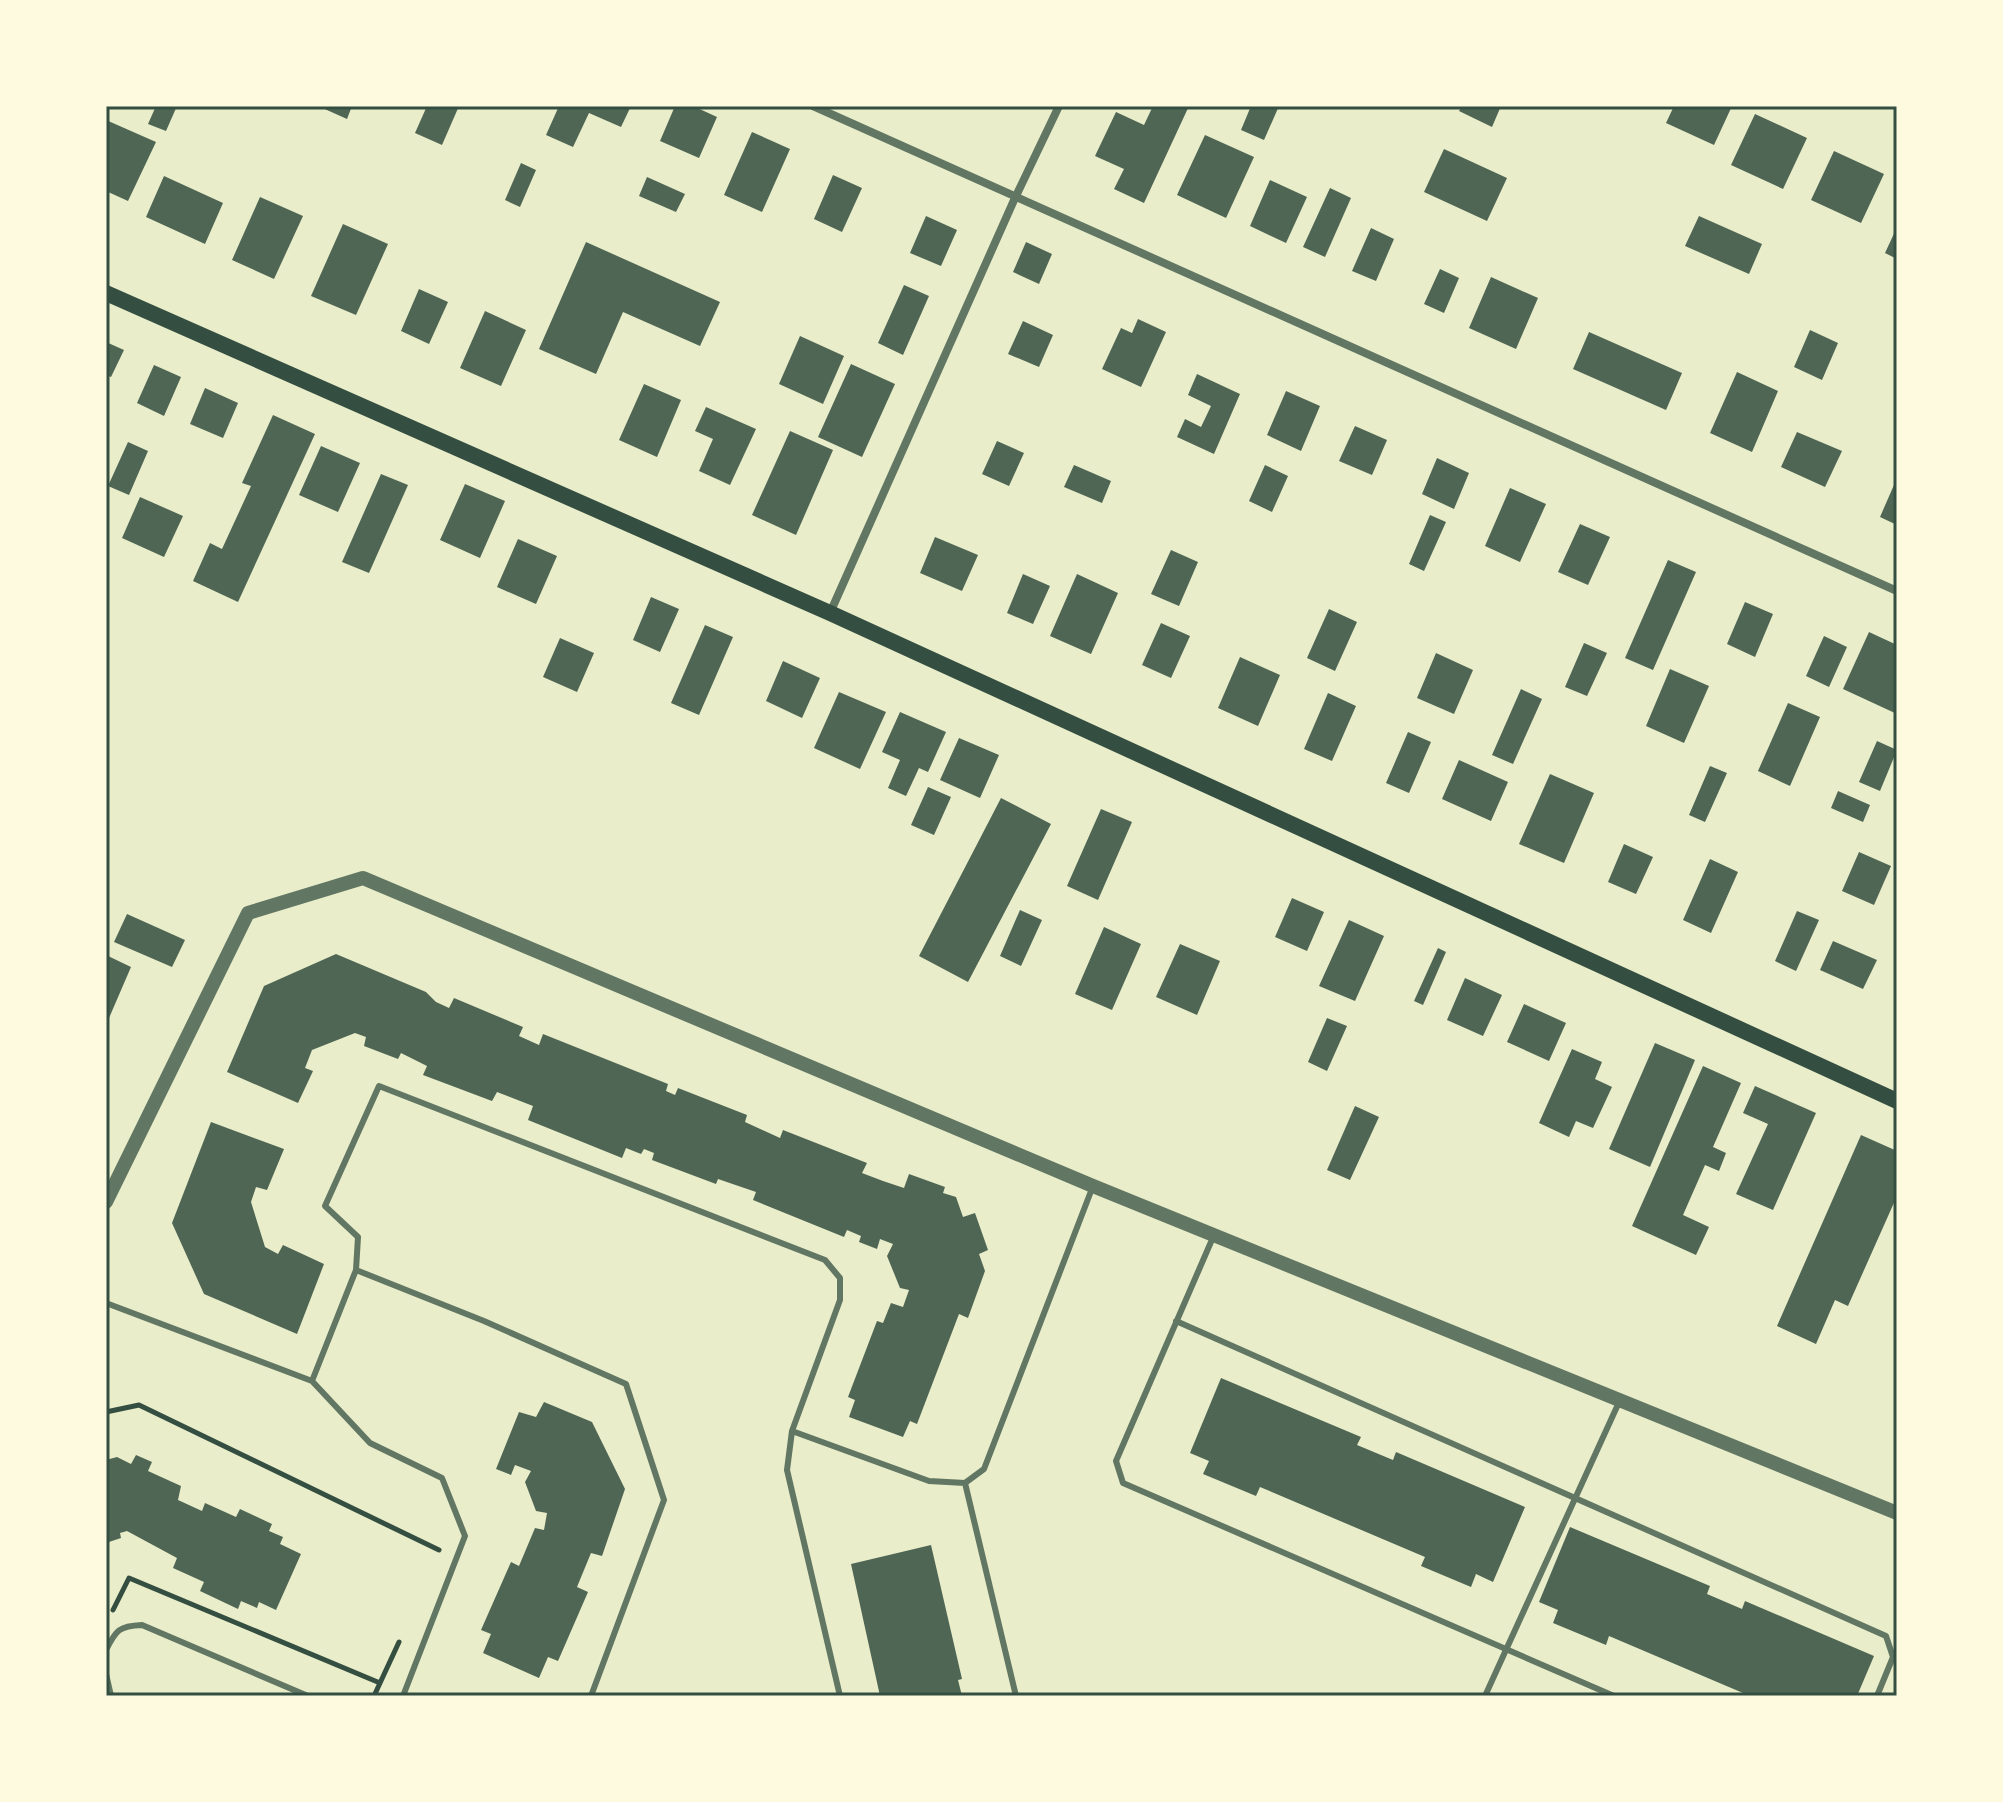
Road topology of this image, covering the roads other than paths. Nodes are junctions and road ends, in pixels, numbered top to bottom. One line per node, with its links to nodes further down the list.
1 (813, 106): 3 (street)
2 (1059, 106): 3 (street)
3 (1015, 198): 5 (street); 6 (street)
4 (106, 293): 6 (main road)
5 (1897, 591)
6 (830, 613): 7 (main road)
7 (1897, 1101)
8 (1093, 1186): 9 (street); 10 (street); 17 (lane)
9 (106, 1202)
10 (1214, 1235): 13 (lane); 15 (street)
11 (356, 1270): 14 (lane); 16 (lane); 26 (lane)
12 (106, 1303): 14 (lane)
13 (1176, 1321): 18 (lane); 20 (lane)
14 (312, 1381): 25 (lane)
15 (1620, 1400): 18 (lane); 19 (street)
16 (792, 1431): 17 (lane); 27 (lane)
17 (965, 1483): 28 (lane)
18 (1573, 1498): 20 (lane); 31 (lane)
19 (1897, 1513)
20 (1505, 1649): 29 (lane); 30 (lane)
21 (106, 1650): 24 (lane)
22 (106, 1674): 23 (lane)
23 (111, 1696)
24 (308, 1696)
25 (403, 1696)
26 (591, 1696)
27 (840, 1696)
28 (1016, 1696)
29 (1485, 1696)
30 (1614, 1696)
31 (1877, 1696)

